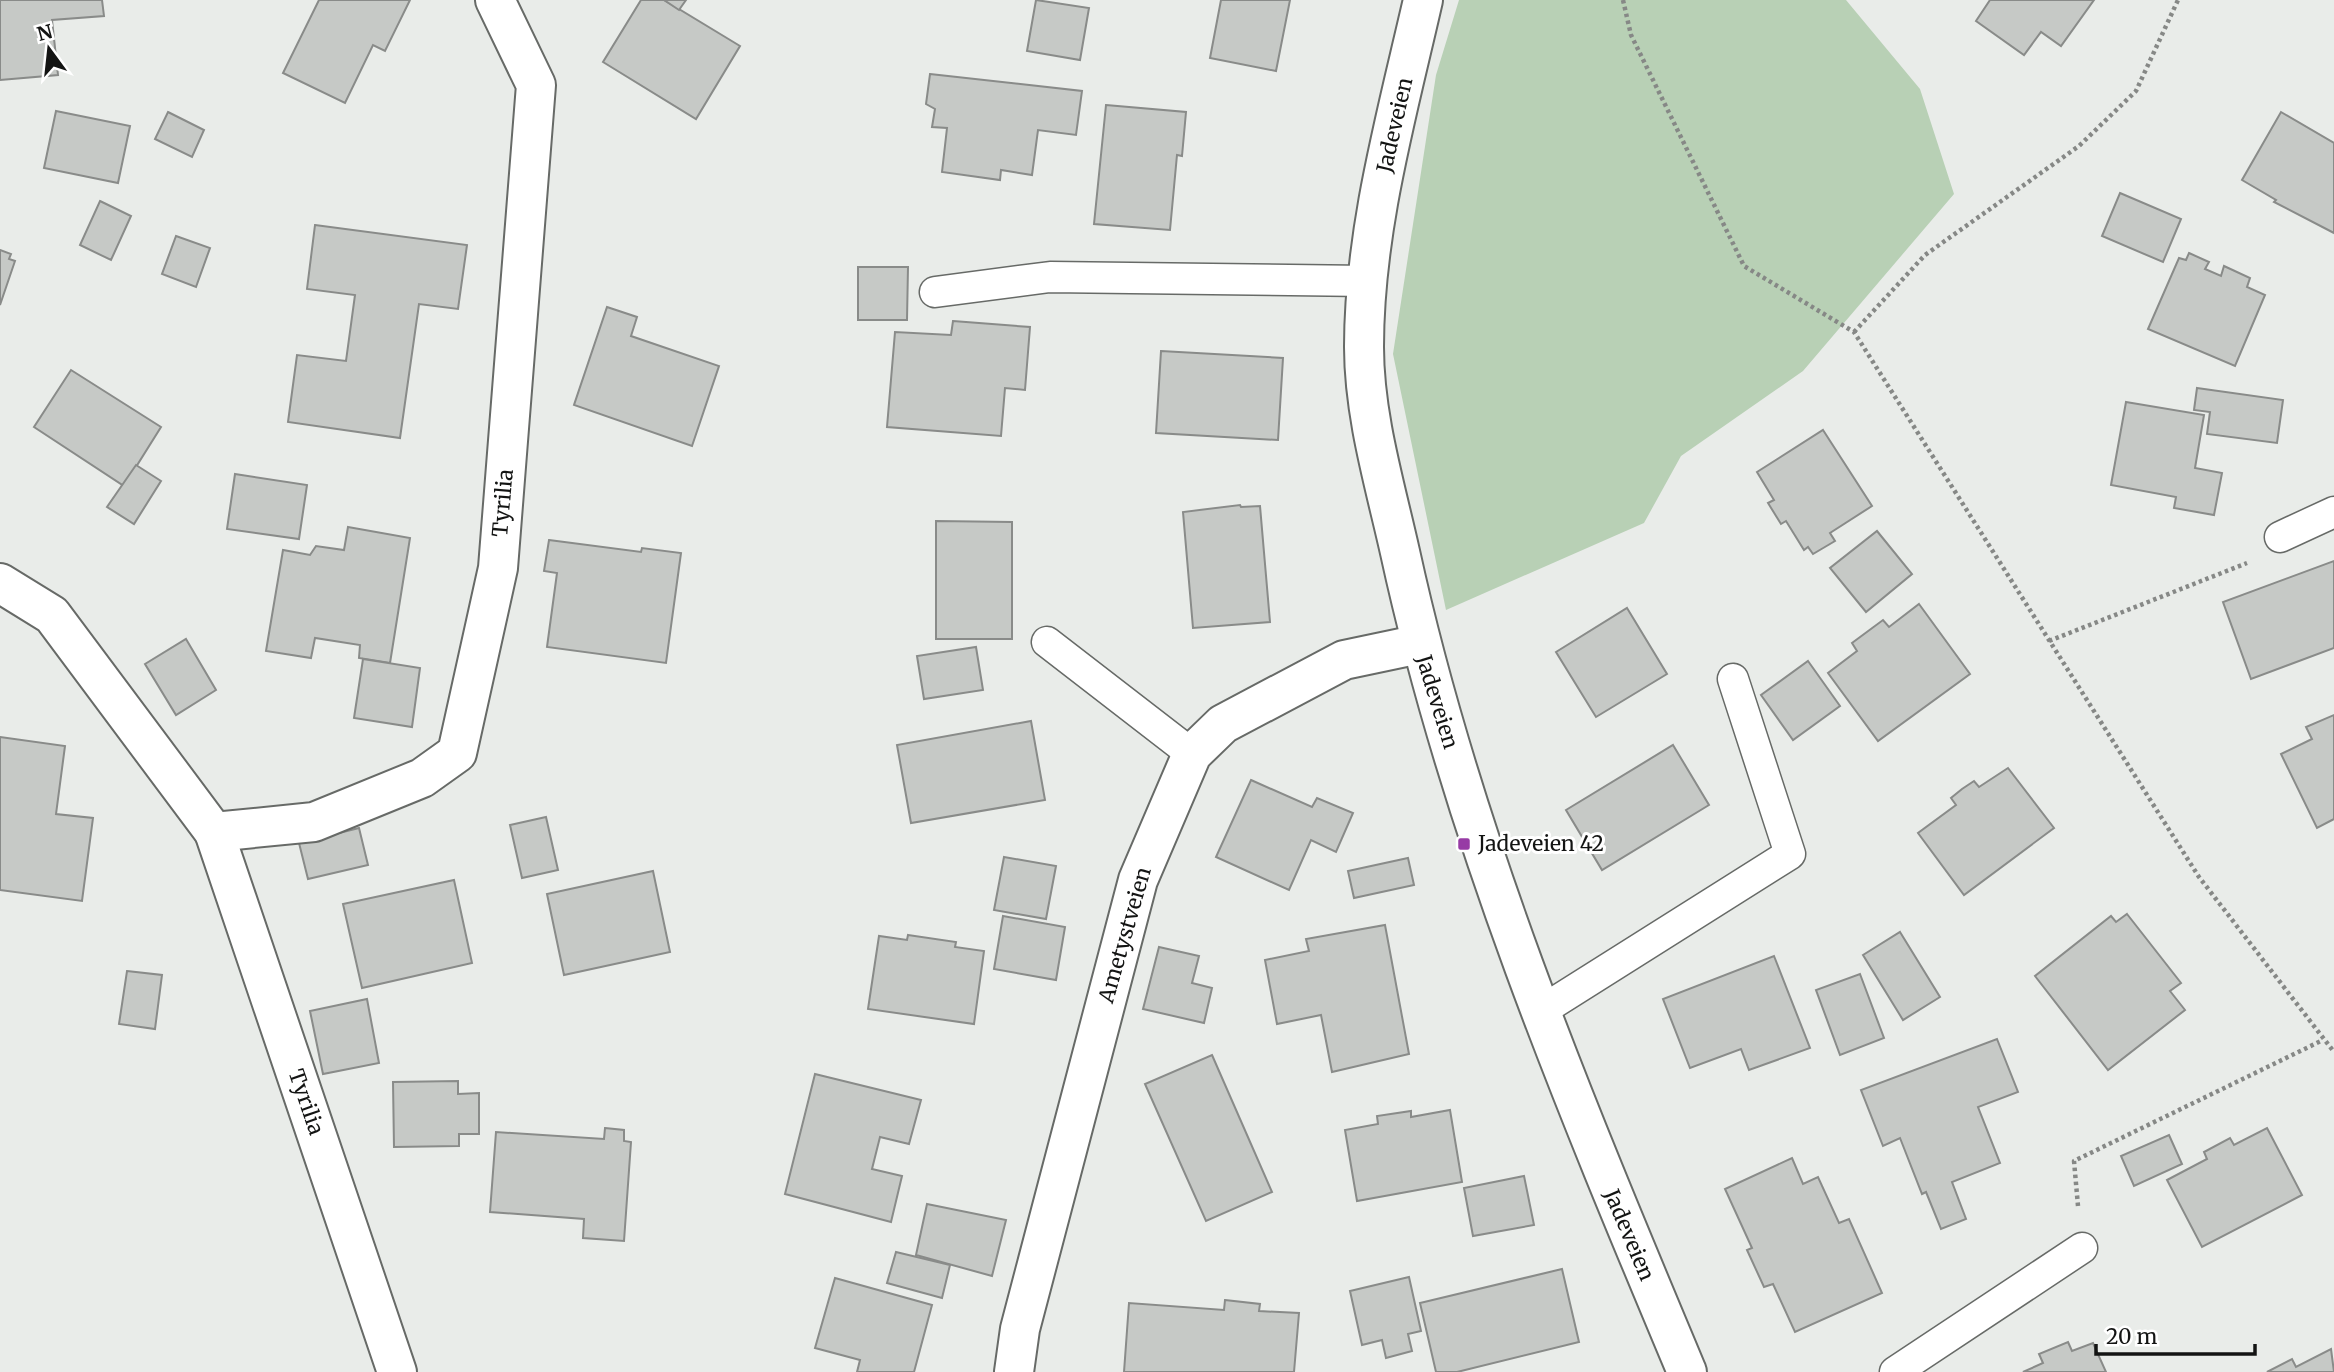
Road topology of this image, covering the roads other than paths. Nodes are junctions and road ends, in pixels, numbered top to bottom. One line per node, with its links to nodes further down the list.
1 (495, 0): 12 (street, Tyrilia)
2 (1423, 0): 3 (street, Jadeveien)
3 (1368, 281): 4 (lane); 9 (street, Jadeveien)
4 (936, 292)
5 (2334, 512): 6 (lane)
6 (2280, 537)
7 (0, 583): 12 (street, Tyrilia)
8 (1047, 642): 11 (lane)
9 (1420, 644): 11 (street, Ametystveien); 13 (street, Jadeveien)
10 (1733, 679): 13 (lane)
11 (1192, 754): 16 (street, Ametystveien)
12 (214, 832): 15 (street, Tyrilia)
13 (1541, 1011): 17 (street, Jadeveien)
14 (2082, 1248): 18 (lane)
15 (397, 1372)
16 (1014, 1372)
17 (1687, 1372)
18 (1895, 1372)

